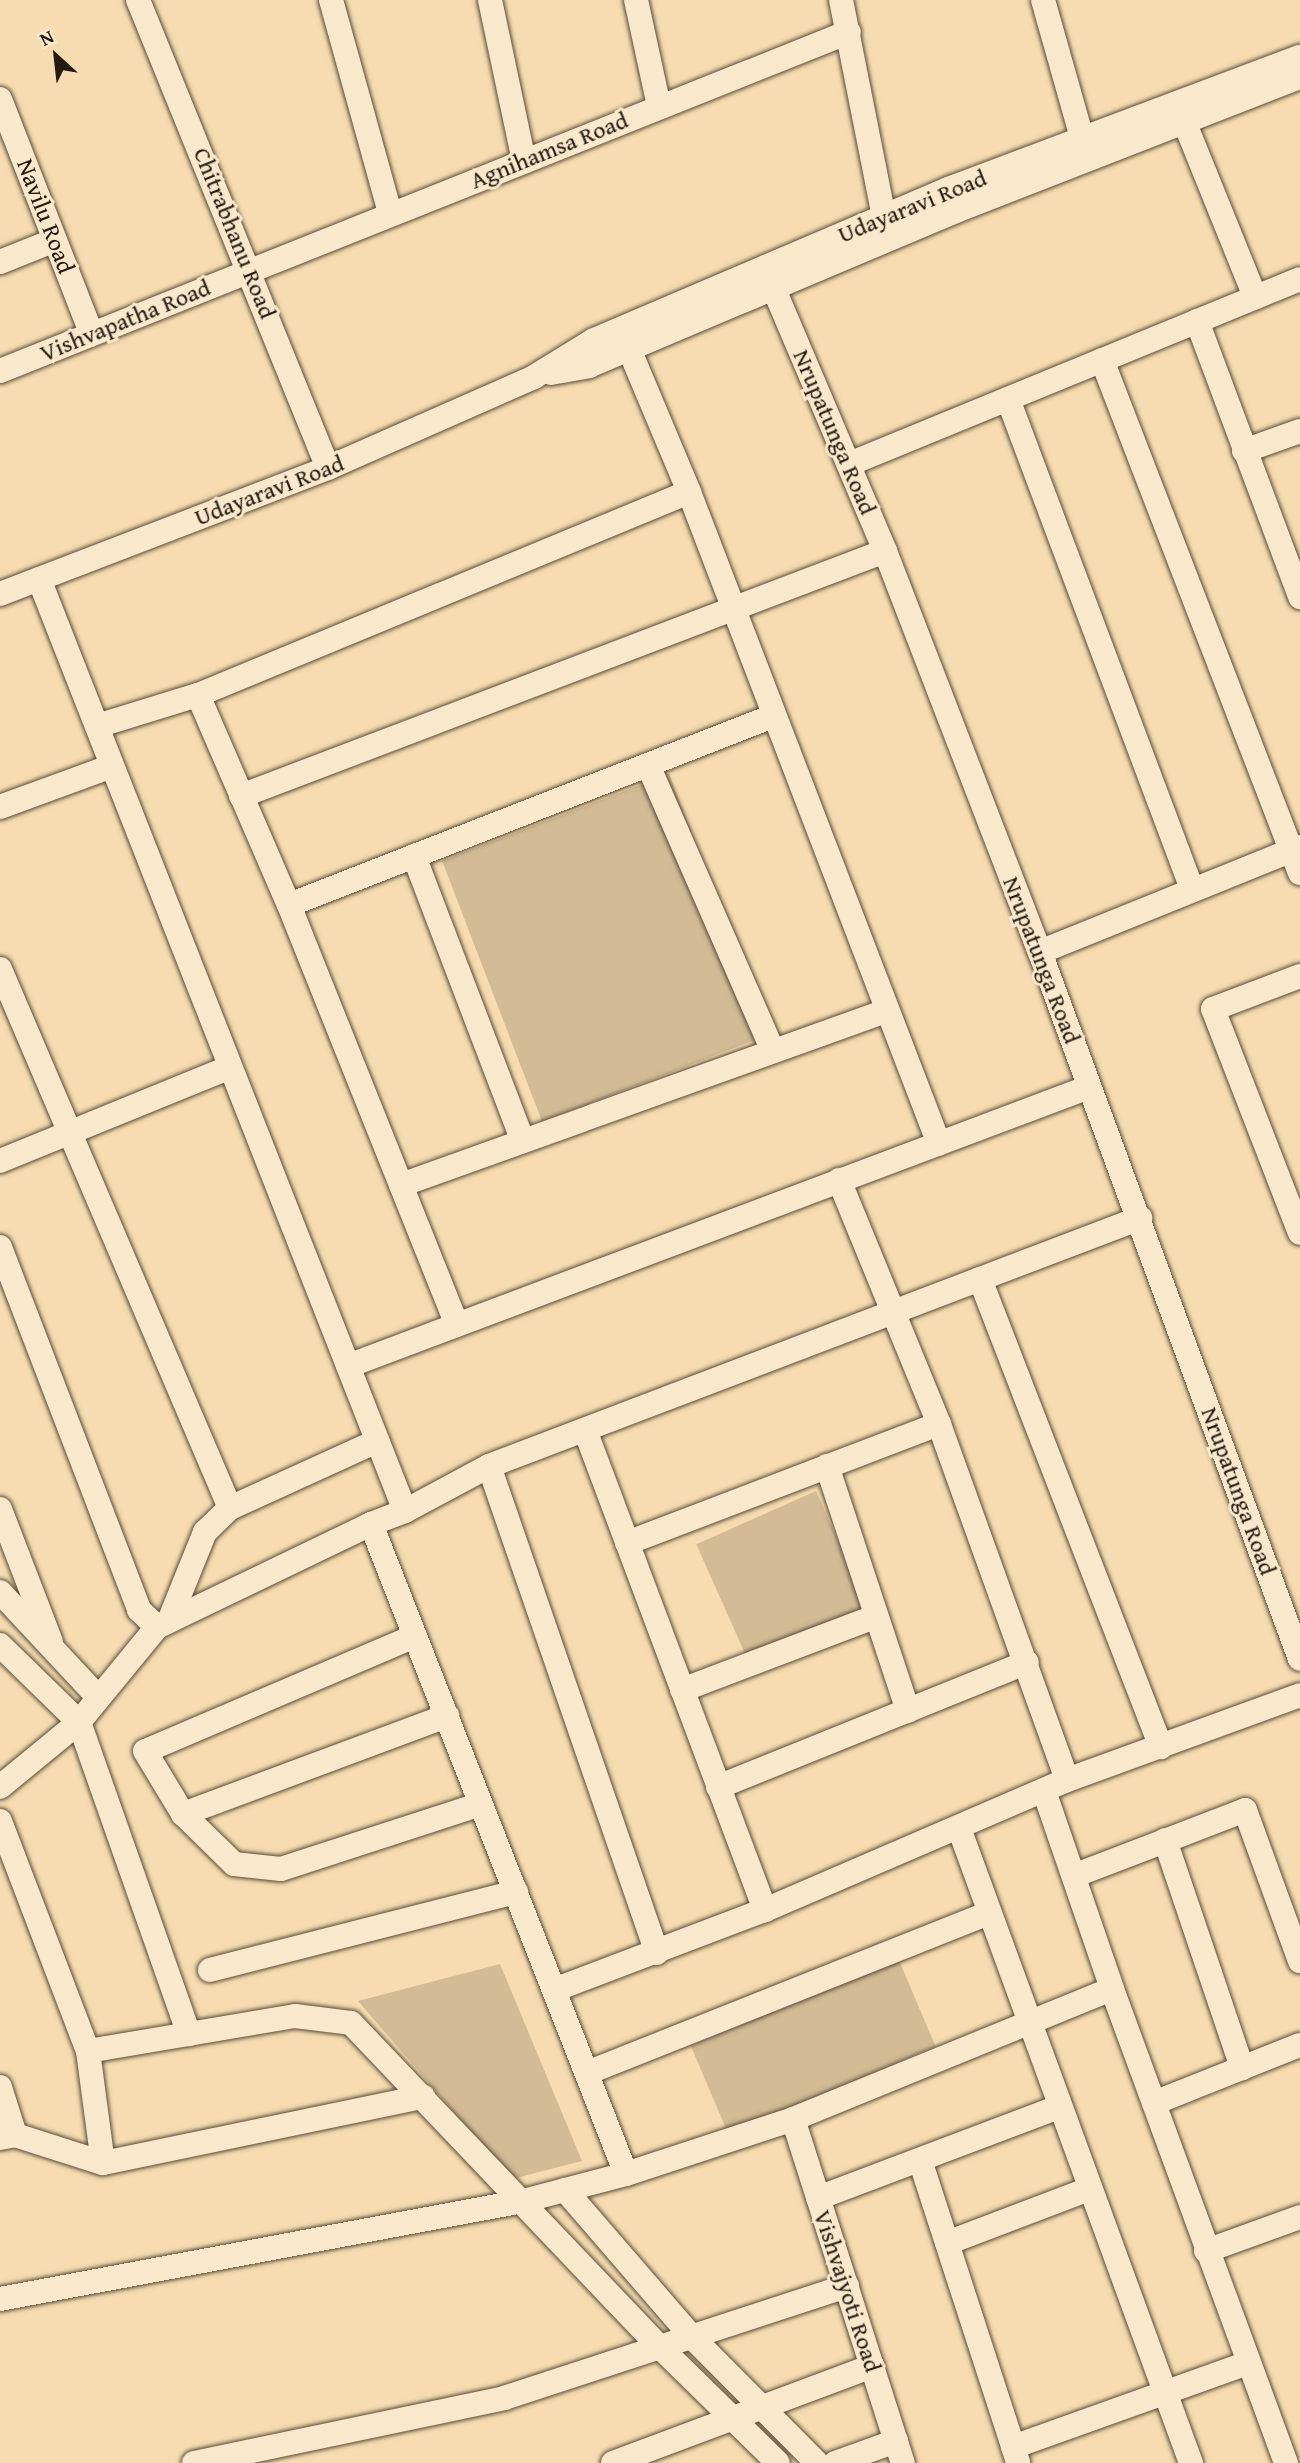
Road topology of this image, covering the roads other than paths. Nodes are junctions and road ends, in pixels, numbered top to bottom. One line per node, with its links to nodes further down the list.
1 (138, 0): 20 (street, Chitrabhanu Road)
2 (331, 0): 16 (street)
3 (490, 0): 15 (street)
4 (636, 0): 11 (street)
5 (841, 0): 7 (street)
6 (1043, 0): 13 (street)
7 (849, 32): 11 (street, Agnihamsa Road); 17 (street)
8 (1300, 57): 13 (street, Udayaravi Road)
9 (1300, 77): 12 (street, Udayaravi Road)
10 (0, 99): 14 (street, Navilu Road)
11 (659, 106): 15 (street, Agnihamsa Road)
12 (1184, 121): 17 (street, Udayaravi Road); 23 (street)
13 (1083, 141): 17 (street, Udayaravi Road)
14 (10, 155): 18 (street, Navilu Road)
15 (524, 161): 16 (street, Agnihamsa Road)
16 (390, 213): 20 (street, Agnihamsa Road)
17 (885, 228): 21 (street, Udayaravi Road)
18 (55, 240): 19 (street); 25 (street, Navilu Road)
19 (0, 262)
20 (250, 269): 25 (street, Vishvapatha Road); 34 (street, Chitrabhanu Road)
21 (769, 278): 26 (street, Udayaravi Road); 29 (street, Udayaravi Road); 33 (street, Nrupatunga Road)
22 (1300, 279): 23 (street)
23 (1255, 298): 24 (street)
24 (1197, 321): 27 (street); 32 (street)
25 (91, 333): 28 (street, Vishvapatha Road)
26 (629, 349): 29 (street, Udayaravi Road); 35 (street)
27 (1102, 360): 30 (street); 50 (street)
28 (0, 371)
29 (534, 377): 34 (street, Udayaravi Road)
30 (1008, 399): 33 (street); 51 (street)
31 (1300, 431): 32 (street)
32 (1244, 452): 37 (street)
33 (849, 464): 36 (street, Nrupatunga Road)
34 (328, 468): 38 (street, Udayaravi Road)
35 (689, 492): 41 (street); 42 (street)
36 (885, 551): 41 (street); 53 (street, Nrupatunga Road)
37 (1295, 566): 40 (street)
38 (39, 579): 39 (street, Udayaravi Road); 44 (street)
39 (0, 594)
40 (1300, 597)
41 (733, 612): 43 (street); 47 (street)
42 (198, 695): 44 (street); 47 (street)
43 (773, 716): 45 (street); 56 (street)
44 (97, 726): 46 (street)
45 (648, 765): 49 (street); 57 (street)
46 (112, 766): 48 (street); 58 (street)
47 (241, 796): 52 (street)
48 (0, 807)
49 (414, 856): 52 (street); 61 (street)
50 (1297, 857): 51 (street)
51 (1192, 889): 53 (street)
52 (289, 905): 65 (street)
53 (1040, 952): 59 (street, Nrupatunga Road)
54 (0, 969): 60 (street)
55 (1300, 976): 67 (street)
56 (886, 1011): 57 (street); 62 (street)
57 (773, 1051): 61 (street)
58 (230, 1067): 60 (street); 72 (street)
59 (1089, 1087): 62 (street); 66 (street, Nrupatunga Road)
60 (72, 1130): 63 (street); 78 (street)
61 (523, 1141): 65 (street)
62 (939, 1144): 64 (street)
63 (0, 1161)
64 (839, 1180): 70 (street); 71 (street)
65 (401, 1185): 71 (street)
66 (1140, 1218): 69 (street); 89 (street, Nrupatunga Road)
67 (1300, 1233)
68 (0, 1247): 85 (street)
69 (980, 1279): 70 (street); 97 (street)
70 (897, 1313): 73 (street); 74 (street)
71 (457, 1324): 72 (street)
72 (348, 1366): 75 (street)
73 (939, 1424): 77 (street); 90 (street)
74 (585, 1430): 76 (street); 82 (street)
75 (377, 1441): 78 (street); 80 (street)
76 (489, 1466): 80 (street); 111 (street)
77 (827, 1466): 82 (street); 84 (street)
78 (230, 1508): 85 (street)
79 (0, 1509): 87 (street)
80 (405, 1511): 81 (street)
81 (371, 1524): 85 (street); 86 (street)
82 (627, 1543): 91 (street)
83 (0, 1592): 87 (street)
84 (874, 1617): 91 (street); 94 (street)
85 (163, 1624): 93 (street)
86 (415, 1636): 95 (street); 103 (street)
87 (51, 1642): 93 (street)
88 (0, 1645): 96 (street)
89 (1300, 1659)
90 (1027, 1662): 94 (street); 98 (street)
91 (682, 1689): 100 (street)
92 (1300, 1695): 97 (street)
93 (97, 1696): 96 (street)
94 (908, 1711): 100 (street)
95 (447, 1716): 102 (street); 103 (street)
96 (79, 1722): 99 (street); 117 (street)
97 (1161, 1748): 98 (street)
98 (1068, 1780): 101 (street)
99 (1, 1785)
100 (718, 1787): 109 (street)
101 (1044, 1791): 105 (street); 107 (street)
102 (481, 1804): 103 (street); 108 (street)
103 (183, 1814)
104 (0, 1821): 119 (street)
105 (959, 1828): 109 (street); 110 (street)
106 (1166, 1840): 107 (street); 112 (street); 120 (street)
107 (1076, 1875): 114 (street)
108 (516, 1892): 113 (street); 115 (street)
109 (765, 1910): 111 (street)
110 (989, 1913): 116 (street); 121 (street)
111 (657, 1954): 115 (street)
112 (1300, 1961)
113 (210, 1970)
114 (1112, 1989): 116 (street); 124 (street)
115 (554, 1990): 121 (street)
116 (1028, 2024): 125 (street); 126 (street)
117 (189, 2034): 119 (street); 123 (street)
118 (1300, 2045): 120 (street)
119 (88, 2051): 129 (street)
120 (1242, 2068): 124 (street)
121 (587, 2073): 130 (street)
122 (0, 2087): 127 (street)
123 (423, 2098): 129 (street); 134 (street)
124 (1154, 2103): 137 (street)
125 (1059, 2107): 128 (street); 131 (street)
126 (793, 2119): 130 (street); 133 (street, Vishvajyoti Road)
127 (7, 2137): 129 (street)
128 (920, 2160): 133 (street); 136 (street)
129 (103, 2163)
130 (626, 2174): 132 (street)
131 (1089, 2189): 136 (street); 144 (street)
132 (565, 2190): 134 (street); 140 (street)
133 (818, 2198): 138 (street, Vishvajyoti Road)
134 (523, 2201): 139 (street); 141 (street)
135 (1300, 2217): 137 (street)
136 (947, 2244): 148 (street)
137 (1206, 2251): 142 (street)
138 (847, 2286): 140 (street); 143 (street, Vishvajyoti Road)
139 (0, 2299)
140 (692, 2337): 141 (street); 145 (street)
141 (660, 2347): 146 (street); 149 (street)
142 (1248, 2363): 144 (street); 155 (street)
143 (872, 2366): 145 (street); 147 (street, Vishvajyoti Road)
144 (1165, 2393): 148 (street); 154 (street)
145 (762, 2407): 146 (street); 152 (street)
146 (732, 2418): 150 (street); 151 (street)
147 (900, 2452): 153 (street)
148 (1015, 2455)
149 (194, 2463)
150 (613, 2463)
151 (778, 2463)
152 (817, 2463)
153 (835, 2463)
154 (1191, 2463)
155 (1286, 2463)

